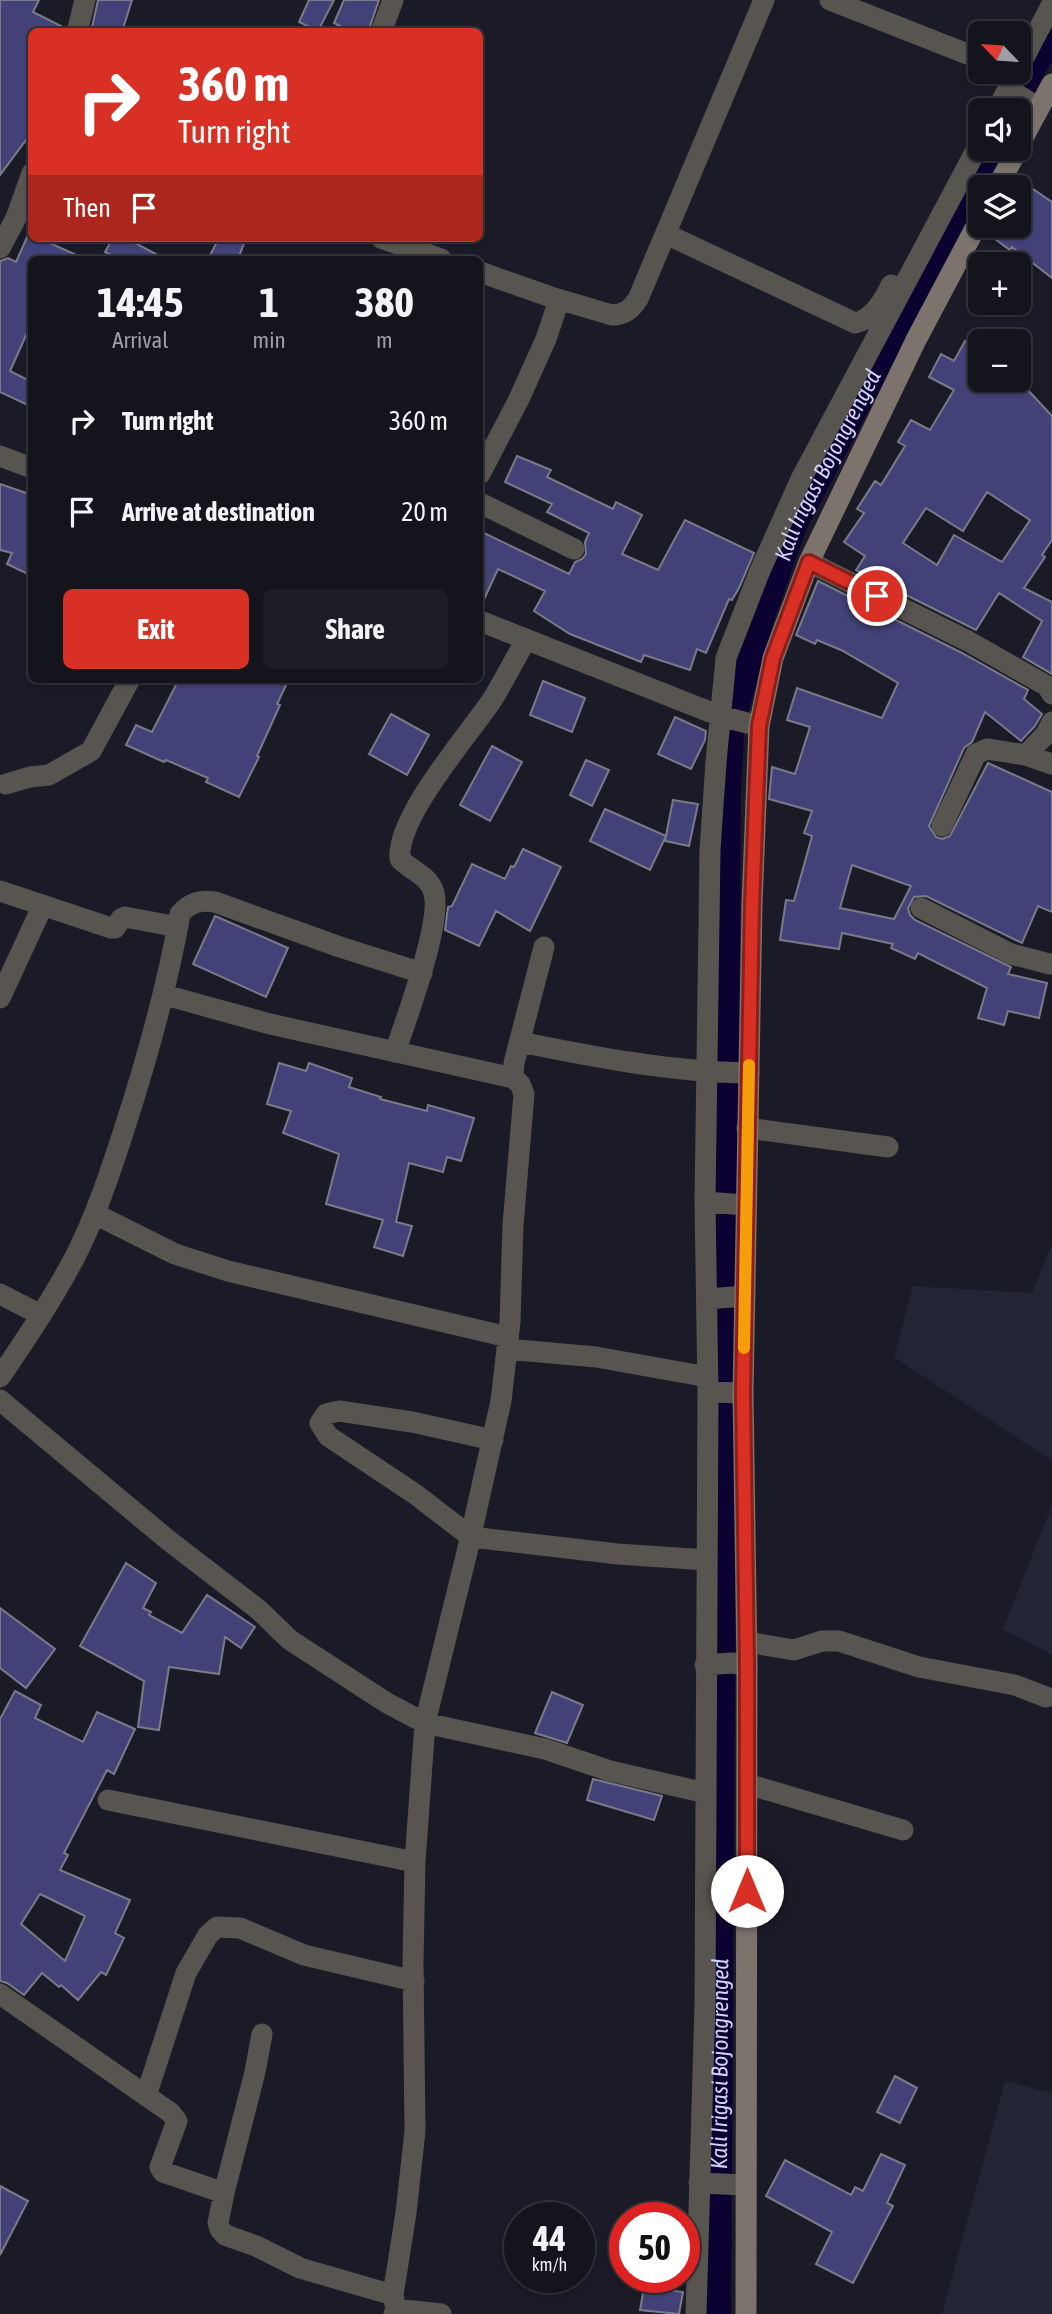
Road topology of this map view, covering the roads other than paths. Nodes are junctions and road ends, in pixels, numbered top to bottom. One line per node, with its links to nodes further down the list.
1 (85, 0): 6 (street)
2 (393, 0): 7 (street)
3 (764, 0): 16 (street)
4 (830, 0): 9 (street)
5 (1049, 17): 8 (street)
6 (78, 28)
7 (382, 28)
8 (1031, 49)
9 (968, 54)
10 (1022, 84): 12 (street)
11 (1052, 84): 12 (main road)
12 (1037, 106): 13 (main road)
13 (1031, 119)
14 (970, 161): 21 (street)
15 (28, 184): 19 (street)
16 (666, 234): 21 (street); 23 (street)
17 (970, 238): 29 (main road)
18 (392, 242): 20 (street)
19 (0, 248)
20 (432, 256)
21 (912, 271): 34 (street)
22 (483, 273): 23 (street)
23 (559, 300): 26 (street)
24 (0, 456): 25 (street)
25 (28, 466)
26 (483, 468)
27 (483, 504): 28 (street)
28 (574, 549)
29 (809, 562): 33 (street); 36 (main road)
30 (483, 622): 31 (street)
31 (526, 640): 34 (street); 47 (street)
32 (128, 683): 39 (street)
33 (1052, 694)
34 (723, 716): 36 (street); 52 (street)
35 (1052, 722): 37 (street)
36 (755, 725): 53 (main road)
37 (1026, 755): 38 (street); 40 (street)
38 (1052, 764)
39 (6, 784)
40 (942, 826)
41 (0, 891): 42 (street)
42 (43, 905): 44 (street); 49 (street)
43 (921, 908): 46 (street)
44 (178, 927): 47 (street); 48 (street)
45 (544, 947): 50 (street)
46 (1051, 964)
47 (422, 973): 51 (street)
48 (164, 995): 51 (street); 59 (street)
49 (0, 999)
50 (520, 1042): 52 (street); 54 (street)
51 (395, 1052): 54 (street)
52 (710, 1072): 53 (street); 57 (street)
53 (743, 1073): 55 (main road)
54 (513, 1078): 64 (street)
55 (747, 1128): 56 (street); 58 (main road)
56 (888, 1147)
57 (709, 1203): 58 (street); 62 (street)
58 (742, 1205): 61 (main road)
59 (95, 1214): 63 (street); 64 (street)
60 (0, 1294): 63 (street)
61 (741, 1297): 62 (street); 67 (main road)
62 (710, 1299): 66 (street)
63 (41, 1315): 65 (street)
64 (508, 1343): 66 (street); 69 (street)
65 (0, 1377)
66 (710, 1387): 67 (street); 71 (street)
67 (740, 1392): 72 (main road)
68 (0, 1400): 75 (street)
69 (494, 1440): 70 (street); 70 (street)
70 (471, 1537): 71 (street); 75 (street)
71 (707, 1560): 73 (street)
72 (747, 1642): 73 (main road); 74 (street)
73 (724, 1664): 76 (main road); 77 (street)
74 (1046, 1697)
75 (425, 1723): 77 (street); 80 (street)
76 (747, 1784): 79 (street); 86 (main road)
77 (706, 1793): 85 (street)
78 (107, 1800): 80 (street)
79 (903, 1830)
80 (415, 1862): 81 (street)
81 (414, 1980): 84 (street); 88 (street)
82 (0, 1994): 84 (street)
83 (262, 2034): 87 (street)
84 (146, 2096): 87 (street)
85 (702, 2184): 86 (street); 90 (street)
86 (740, 2185): 91 (main road)
87 (223, 2193): 88 (street)
88 (394, 2306): 89 (street)
89 (440, 2314)
90 (696, 2314)
91 (746, 2314)

